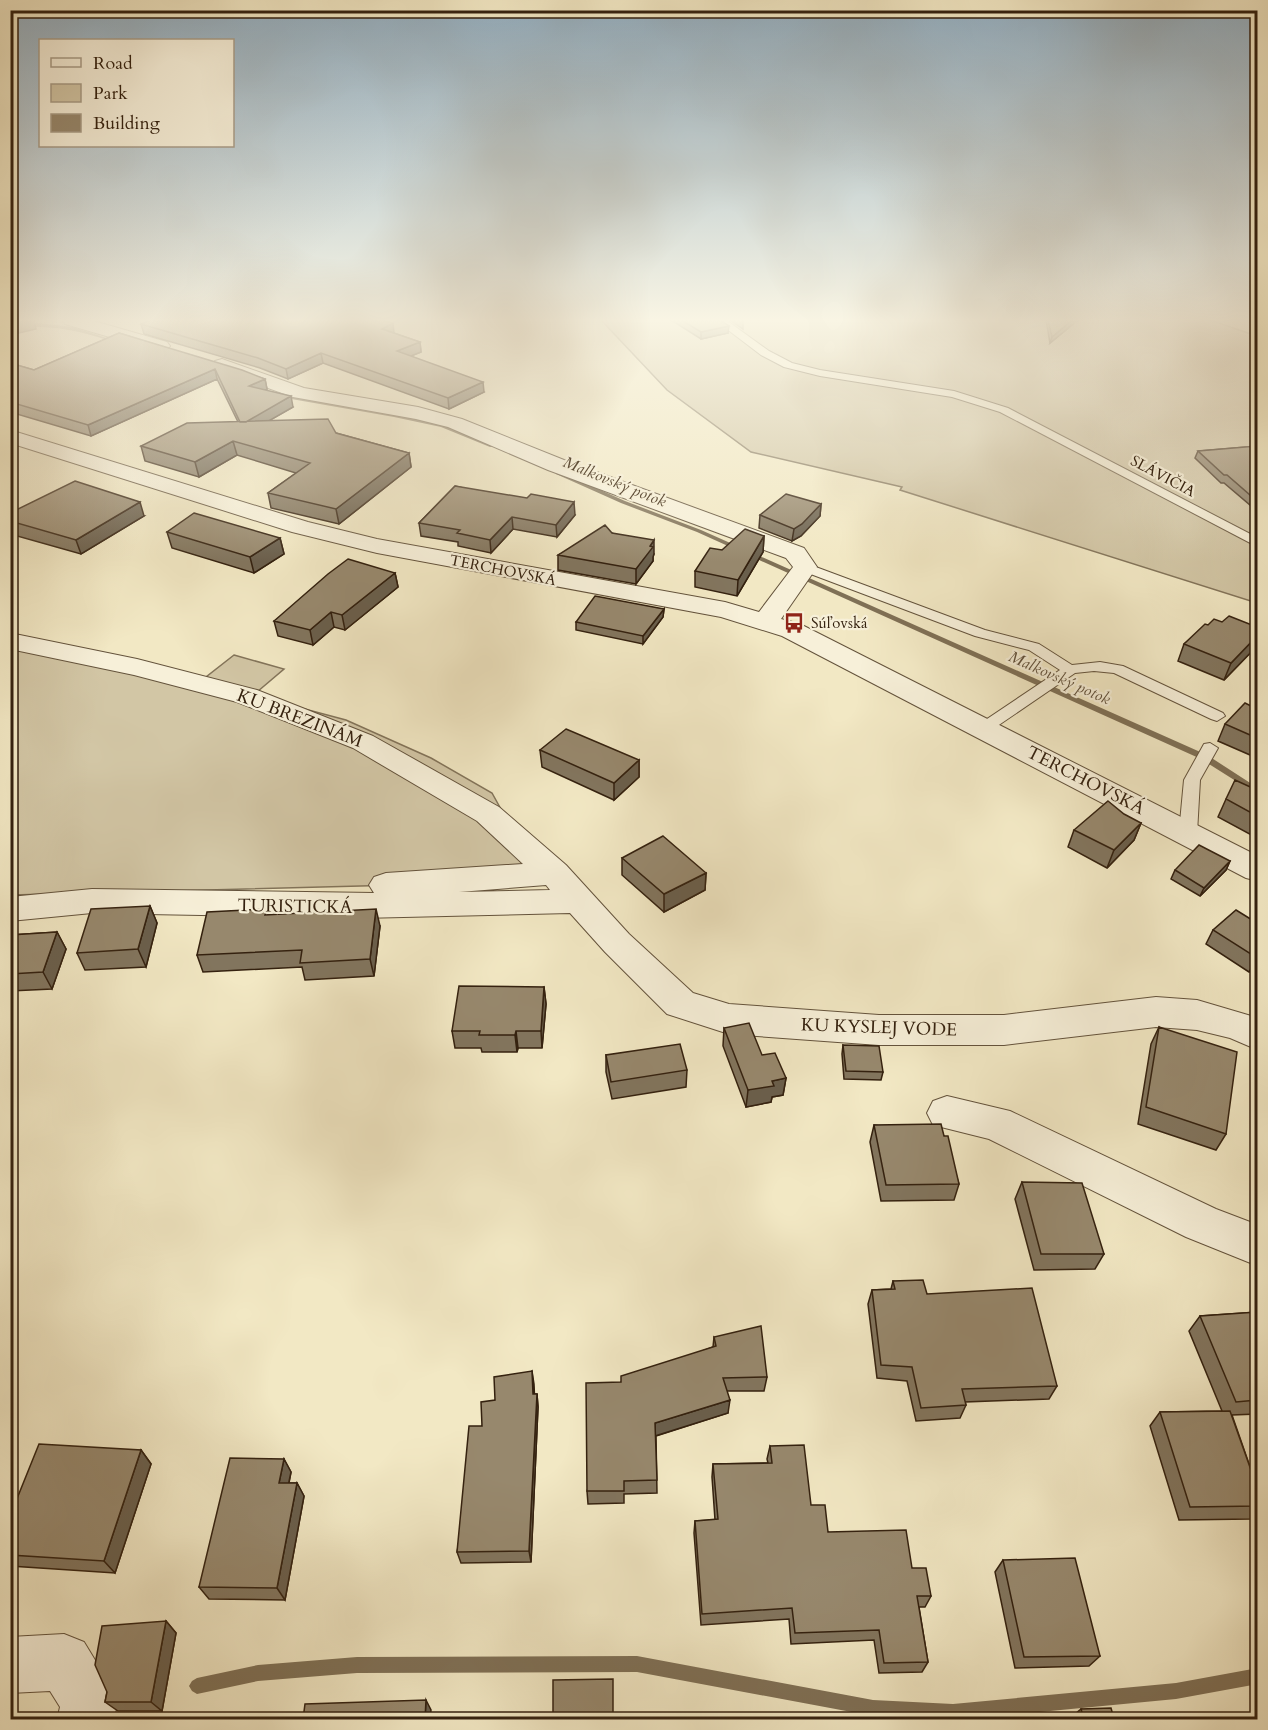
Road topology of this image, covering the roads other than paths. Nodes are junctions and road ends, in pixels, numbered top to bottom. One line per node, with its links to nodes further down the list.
1 (346, 401): 5 (street)
2 (975, 401): 4 (lane, SLÁVIČIA)
3 (10, 436): 6 (street, TERCHOVSKÁ)
4 (1257, 543)
5 (799, 576): 6 (street); 8 (lane)
6 (766, 621): 10 (street, TERCHOVSKÁ)
7 (10, 641): 14 (street, KU BREZINÁM)
8 (1070, 670): 9 (lane); 10 (lane)
9 (1217, 716)
10 (984, 728): 12 (street, TERCHOVSKÁ)
11 (1210, 748): 12 (lane)
12 (1188, 832): 13 (street, TERCHOVSKÁ)
13 (1257, 870)
14 (554, 873): 15 (street, TURISTICKÁ); 16 (street, KU KYSLEJ VODE)
15 (10, 891)
16 (579, 901): 17 (street, TURISTICKÁ); 18 (street, KU KYSLEJ VODE)
17 (10, 909)
18 (1257, 1035)
19 (947, 1113): 20 (street)
20 (1257, 1246)
21 (10, 1665): 22 (street)
22 (85, 1719)

